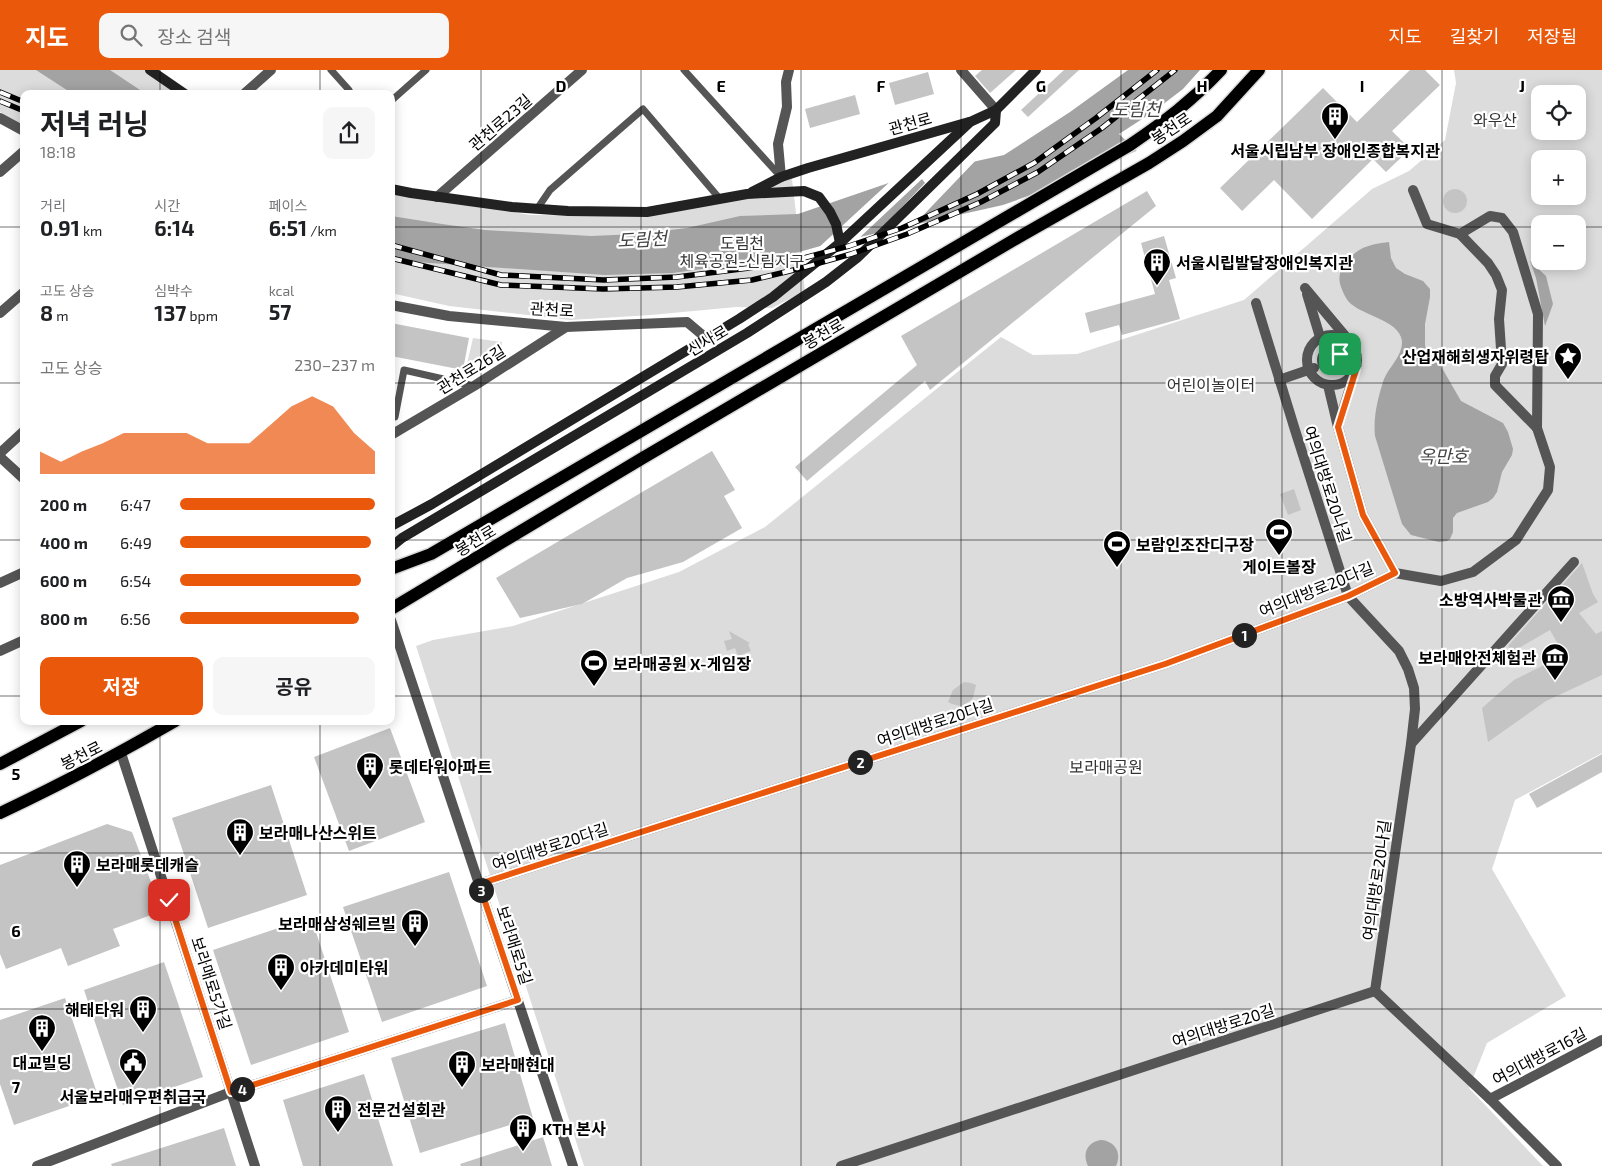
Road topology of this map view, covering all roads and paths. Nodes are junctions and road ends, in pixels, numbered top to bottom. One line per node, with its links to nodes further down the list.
1 (150, 70): 12 (main road)
2 (271, 70): 13 (street)
3 (331, 70): 14 (lane)
4 (426, 70): 15 (lane)
5 (582, 70): 26 (street, 관천로23길)
6 (684, 70): 22 (lane)
7 (789, 70): 22 (street)
8 (961, 70): 16 (street)
9 (1036, 70): 16 (main road, 신사로)
10 (1221, 70): 59 (main road, 봉천로)
11 (1259, 70): 64 (main road, 봉천로)
12 (179, 90)
13 (248, 90)
14 (349, 90)
15 (395, 97)
16 (996, 110): 18 (main road, 신사로); 57 (main road, 신사로)
17 (0, 118): 19 (street)
18 (970, 122): 22 (main road, 관천로); 30 (main road, 신사로)
19 (20, 129)
20 (20, 154): 21 (street)
21 (0, 172)
22 (782, 177): 25 (main road, 관천로)
23 (395, 190): 26 (main road, 관천로)
24 (1413, 190): 29 (street)
25 (747, 194): 27 (main road, 관천로); 30 (main road, 관천로)
26 (437, 197): 28 (main road, 관천로)
27 (720, 199): 28 (main road, 관천로); 28 (lane)
28 (537, 209)
29 (1460, 234): 50 (street); 50 (street)
30 (840, 243): 37 (main road, 신사로)
31 (20, 296): 34 (street)
32 (1256, 303): 44 (street, 여의대방로20나길)
33 (395, 306): 35 (street, 관천로)
34 (0, 313)
35 (566, 327): 37 (street, 관천로); 47 (street, 관천로26길)
36 (1322, 336): 38 (street); 38 (street); 40 (street); 41 (street)
37 (706, 338): 56 (main road, 신사로)
38 (1344, 338): 39 (street); 41 (street)
39 (1356, 350): 41 (street); 43 (street)
40 (1308, 351): 41 (street); 42 (street)
41 (1332, 360): 42 (street); 43 (street); 45 (street); 46 (street)
42 (1309, 370): 44 (street); 45 (street)
43 (1355, 372): 46 (street); 49 (street)
44 (1279, 380): 63 (street, 여의대방로20나길)
45 (1325, 384): 46 (street); 49 (street)
46 (1341, 384)
47 (474, 386): 48 (lane); 51 (street, 관천로26길)
48 (395, 417)
49 (1338, 427): 60 (street)
50 (1538, 428): 60 (street)
51 (395, 433)
52 (20, 435): 53 (street)
53 (0, 453)
54 (0, 457): 55 (street)
55 (20, 475)
56 (395, 524)
57 (395, 544)
58 (1574, 562): 70 (street)
59 (395, 568)
60 (1395, 573): 63 (street, 여의대방로20다길)
61 (20, 574): 62 (street)
62 (0, 583)
63 (1348, 596): 70 (street, 여의대방로20나길); 77 (street, 여의대방로20다길)
64 (395, 607)
65 (395, 632): 77 (street, 보라매로5길)
66 (20, 642): 67 (street)
67 (0, 651)
68 (74, 725): 72 (main road, 봉천로)
69 (168, 725): 71 (main road, 봉천로)
70 (1411, 744): 78 (street, 여의대방로20나길)
71 (121, 753): 74 (main road, 봉천로); 81 (street, 보라매로5가길)
72 (5, 762): 73 (main road)
73 (0, 772)
74 (36, 796): 75 (main road); 76 (main road, 봉천로)
75 (0, 801)
76 (0, 813)
77 (479, 884): 79 (street, 보라매로5길)
78 (1376, 991): 82 (street); 86 (street, 여의대방로20길)
79 (518, 1000): 81 (street); 85 (street, 보라매로5길)
80 (1602, 1040): 82 (street, 여의대방로16길)
81 (231, 1092): 83 (street); 84 (street, 보라매로5가길)
82 (1490, 1099): 87 (street)
83 (37, 1166)
84 (255, 1166)
85 (573, 1166)
86 (841, 1166)
87 (1557, 1166)

